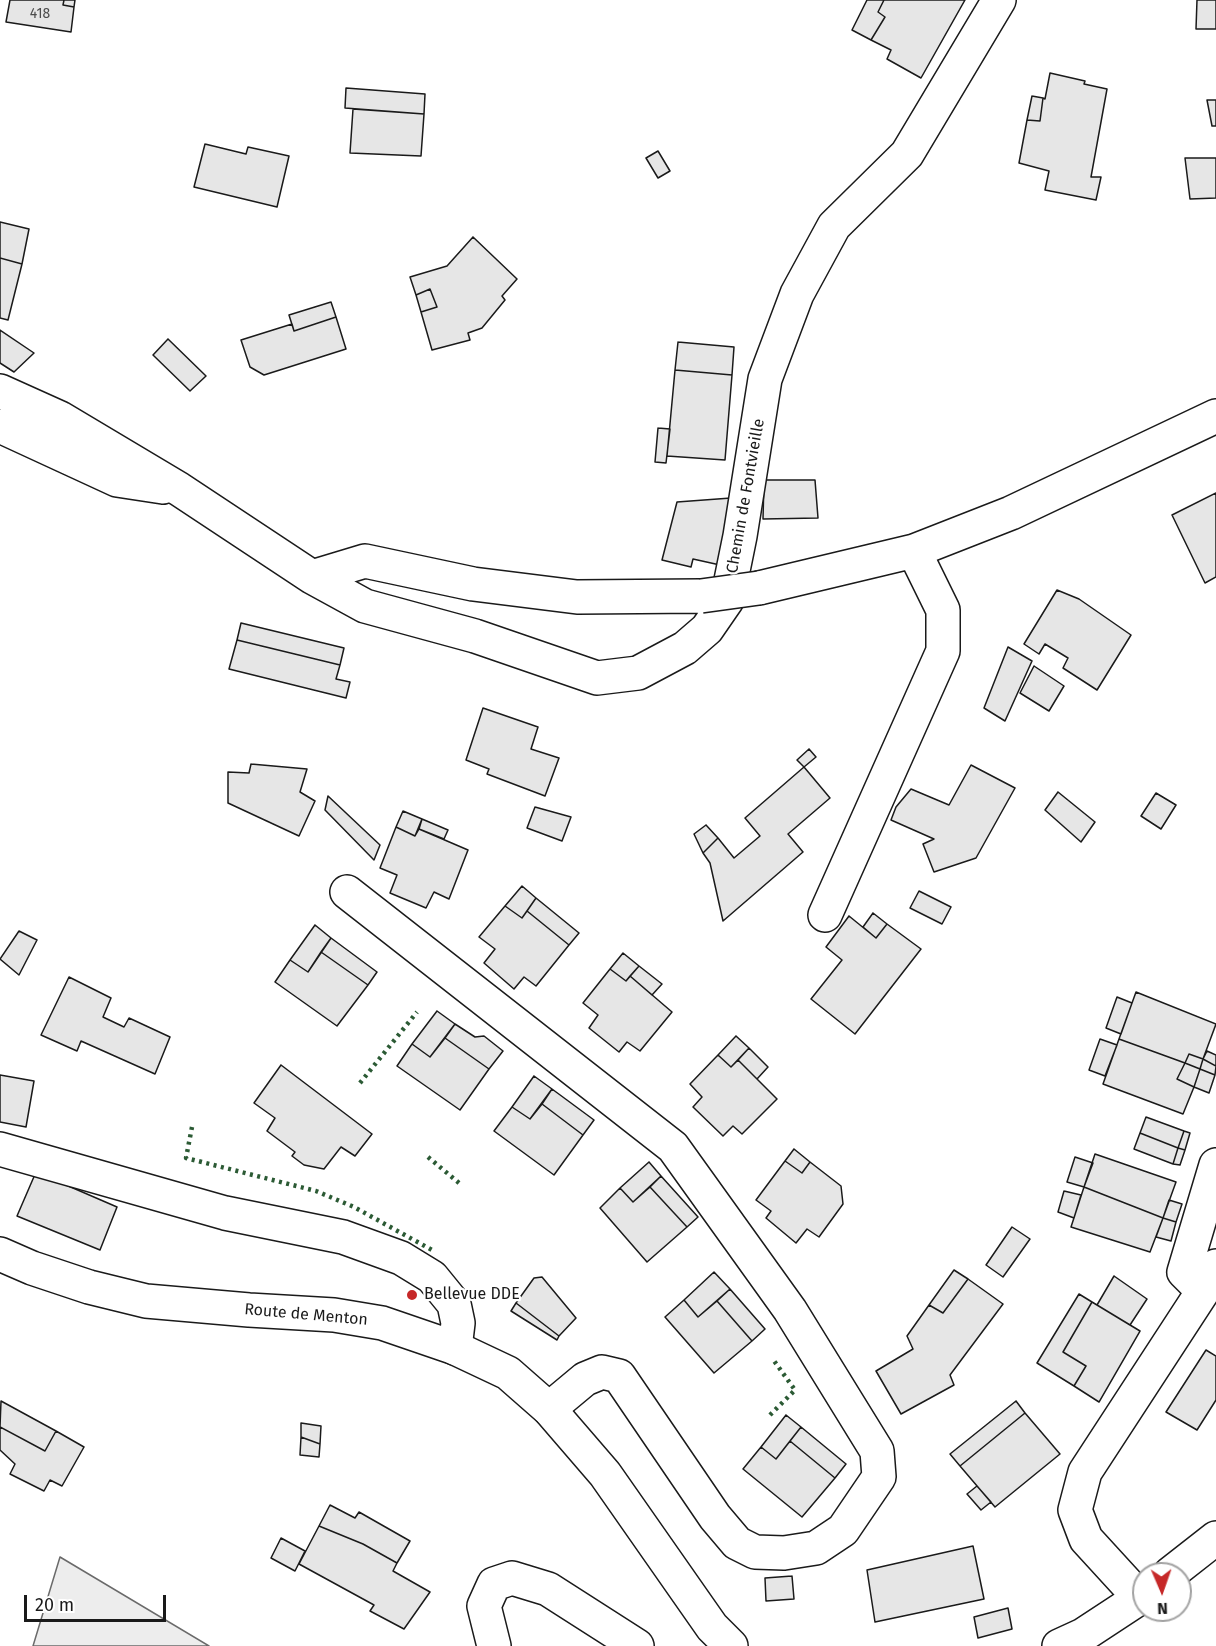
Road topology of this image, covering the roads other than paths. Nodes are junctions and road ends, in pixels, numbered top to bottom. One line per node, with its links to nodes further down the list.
1 (999, 0): 7 (main road, Chemin de Fontvieille)
2 (0, 391): 5 (main road, Chemin de Fontvieille)
3 (1216, 416): 6 (main road)
4 (0, 426): 5 (main road)
5 (179, 489): 7 (main road, Chemin de Fontvieille)
6 (914, 551): 7 (main road, bridge); 9 (main road)
7 (312, 577)
8 (347, 892): 15 (main road)
9 (825, 915)
10 (0, 1149): 14 (main road)
11 (1216, 1165): 13 (main road)
12 (0, 1254): 14 (main road, Route de Menton)
13 (1210, 1278): 18 (main road)
14 (455, 1348): 15 (main road, Route de Menton)
15 (549, 1409): 22 (main road, Route de Menton)
16 (1216, 1538): 17 (main road)
17 (1185, 1562)
18 (1132, 1586)
19 (1132, 1603): 23 (main road)
20 (494, 1646): 21 (main road)
21 (637, 1646)
22 (731, 1646)
23 (1059, 1646)

